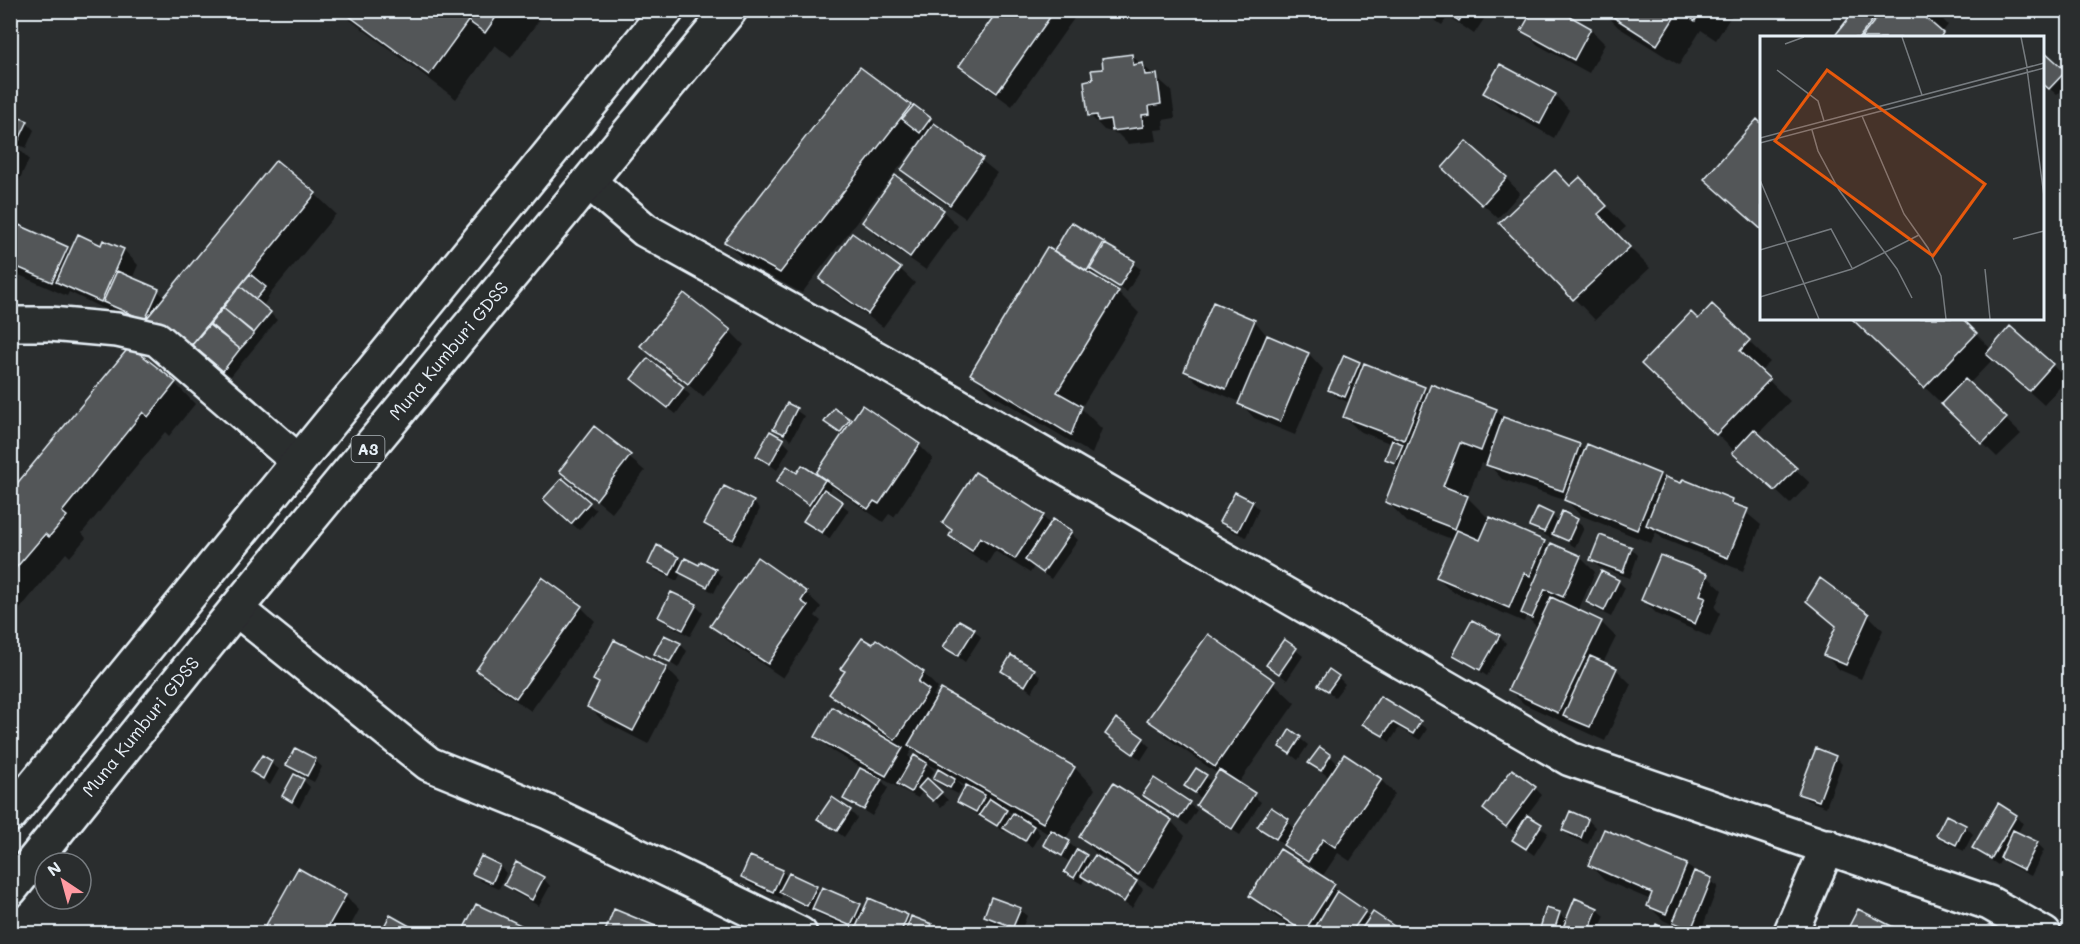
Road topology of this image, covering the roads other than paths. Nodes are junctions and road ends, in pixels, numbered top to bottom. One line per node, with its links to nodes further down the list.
1 (667, 10): 5 (main road, A3)
2 (730, 10): 3 (main road, Muna Kumburi GDSS / A3)
3 (589, 182): 6 (main road, Muna Kumburi GDSS / A3); 8 (main road)
4 (10, 324): 5 (main road)
5 (298, 461): 7 (main road, A3)
6 (236, 609): 9 (main road, Muna Kumburi GDSS / A3); 10 (main road)
7 (10, 815)
8 (1828, 846): 11 (main road); 12 (main road)
9 (10, 890)
10 (800, 933)
11 (1790, 933)
12 (2043, 933)

